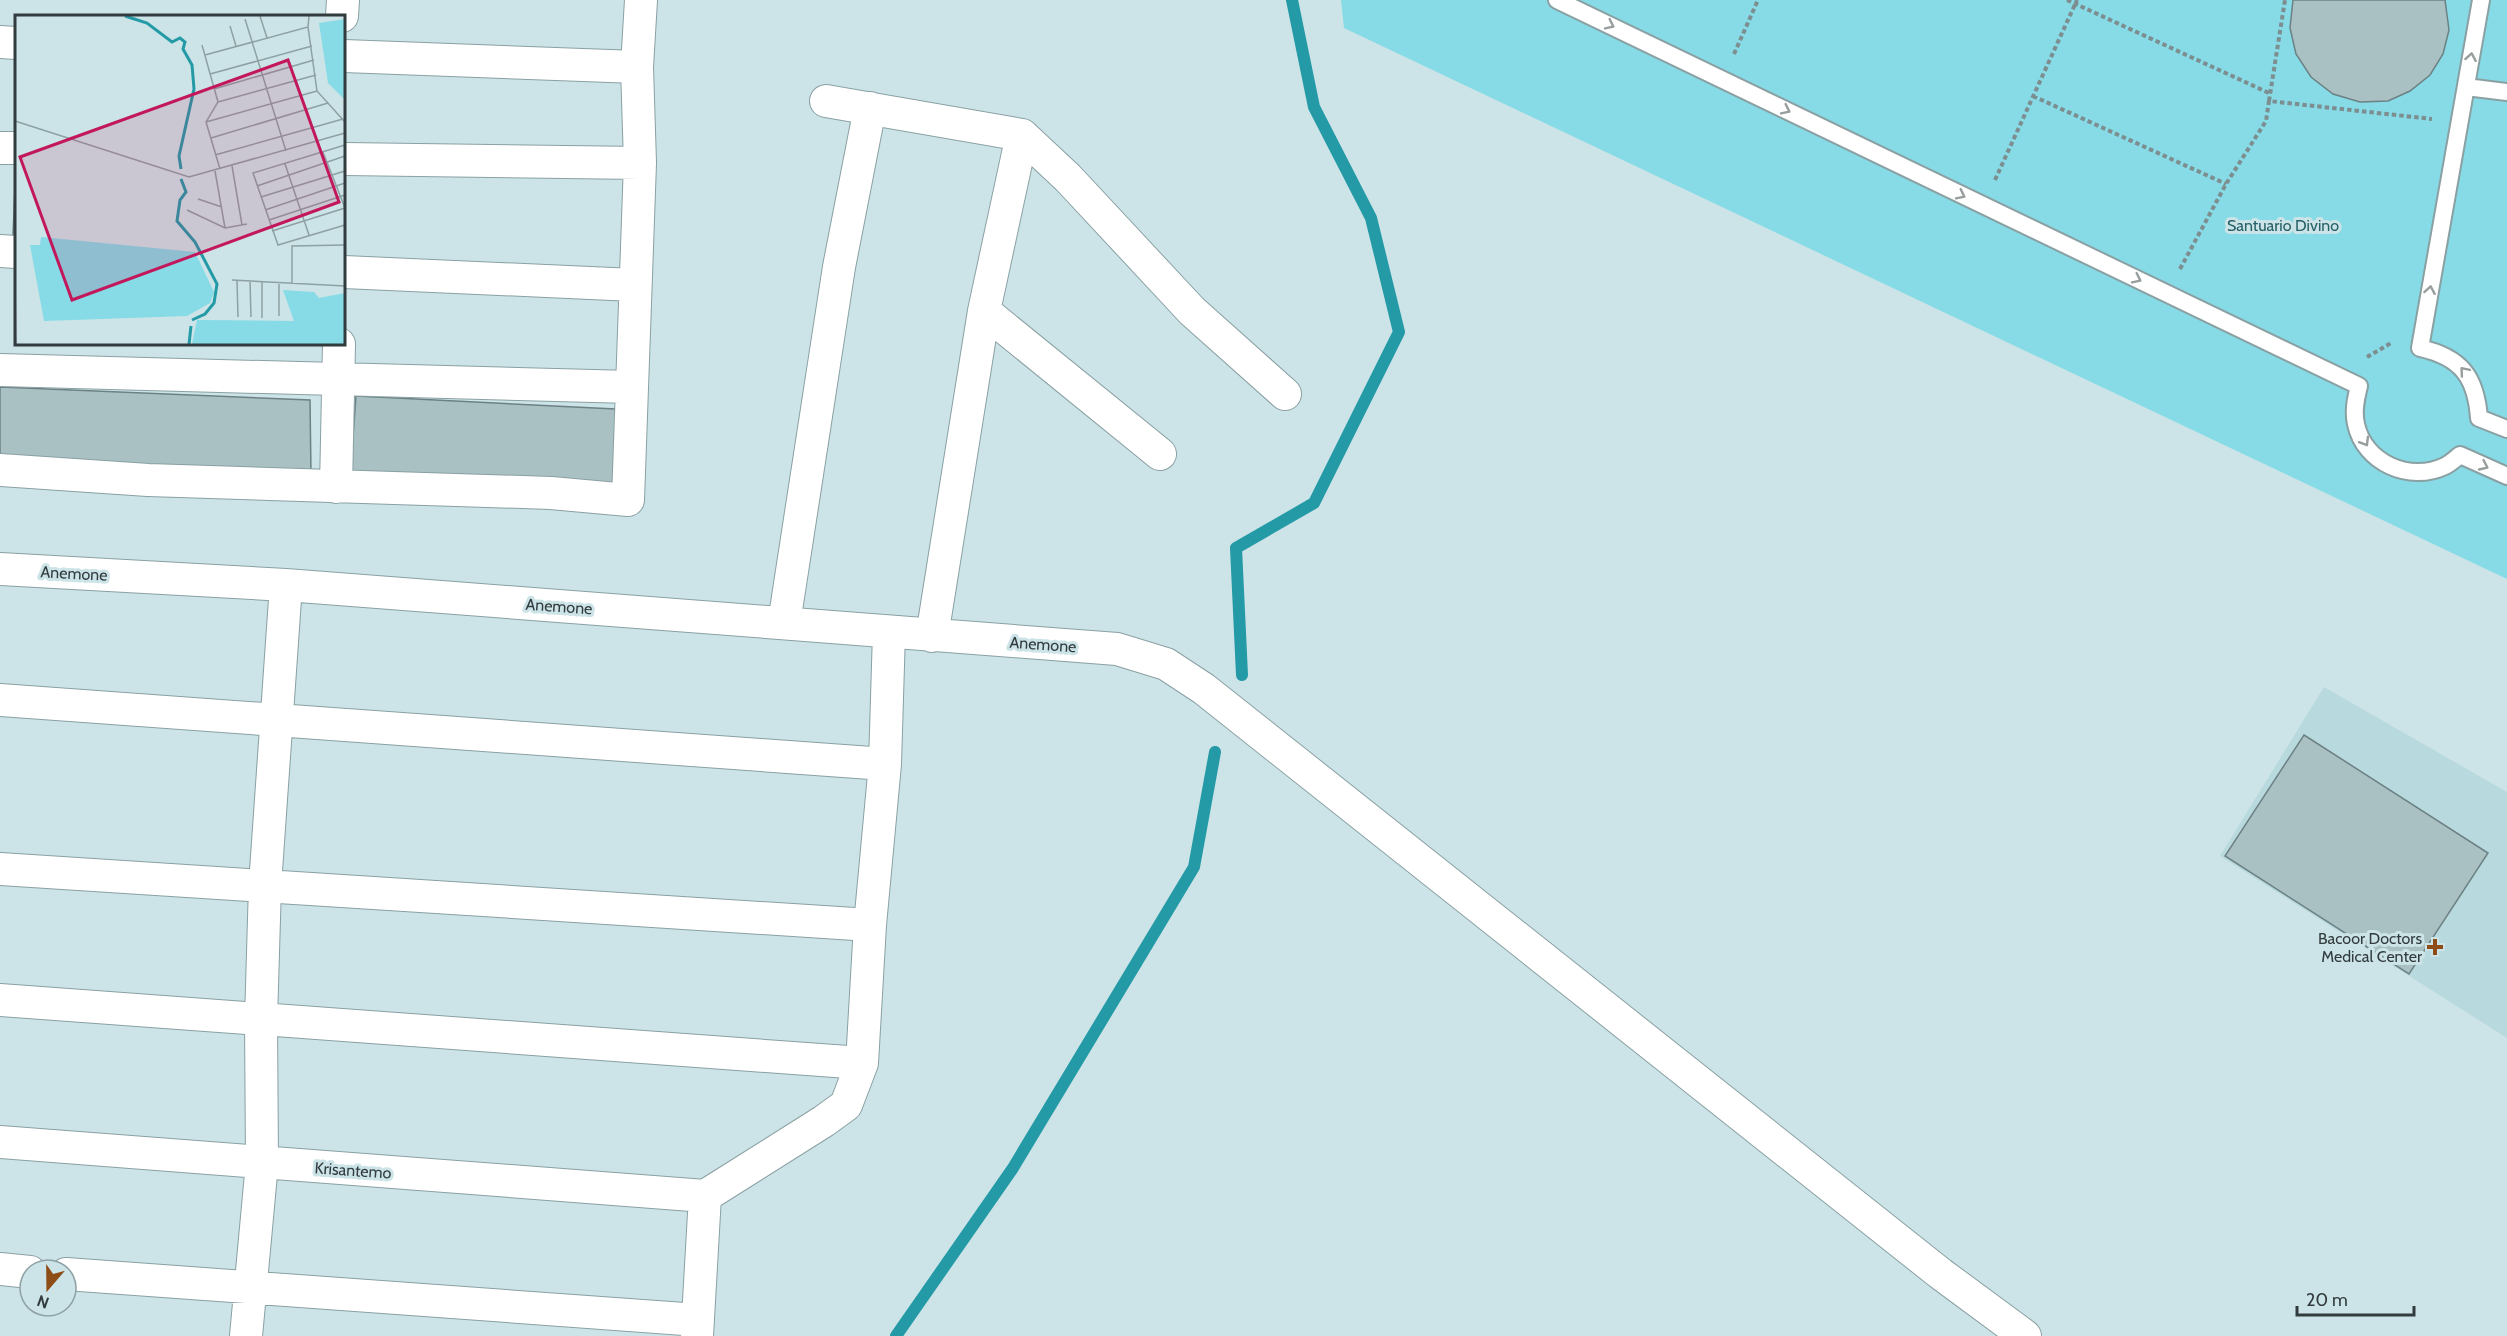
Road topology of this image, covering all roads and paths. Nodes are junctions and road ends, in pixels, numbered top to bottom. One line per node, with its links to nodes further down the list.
1 (641, 0): 12 (street)
2 (1557, 0): 42 (lane, one-way to 42)
3 (1758, 0): 11 (path)
4 (2067, 0): 7 (path)
5 (2285, 0): 15 (path)
6 (2481, 0): 13 (lane, one-way to 6)
7 (2076, 2): 15 (path); 16 (path)
8 (0, 42): 9 (street)
9 (15, 43)
10 (345, 56): 12 (street)
11 (1731, 60)
12 (637, 67): 23 (street)
13 (2466, 87): 14 (lane); 39 (lane, one-way to 13)
14 (2507, 92)
15 (2270, 93): 18 (path)
16 (2033, 96): 24 (path); 25 (path)
17 (826, 101): 19 (street)
18 (2269, 101): 20 (path); 24 (path)
19 (870, 108): 21 (street); 46 (street)
20 (2437, 119)
21 (1022, 135): 31 (street); 38 (street)
22 (345, 159): 23 (street)
23 (640, 163): 30 (street)
24 (2226, 184): 29 (path)
25 (1992, 186)
26 (0, 251): 27 (street)
27 (15, 252)
28 (345, 272): 30 (street)
29 (2176, 275)
30 (634, 285): 37 (street)
31 (984, 311): 40 (street); 48 (street)
32 (2396, 339): 34 (path)
33 (339, 345): 36 (street)
34 (2359, 360)
35 (0, 370): 36 (street)
36 (339, 379): 37 (street); 43 (street)
37 (631, 387): 43 (street)
38 (1285, 394)
39 (2507, 429)
40 (1160, 454)
41 (0, 470): 43 (street)
42 (2507, 476)
43 (336, 487)
44 (0, 568): 45 (street, Anemone)
45 (286, 585): 46 (street, Anemone); 50 (street)
46 (784, 623): 47 (street, Anemone)
47 (889, 632): 48 (street, Anemone); 51 (street)
48 (932, 636): 67 (street, Anemone)
49 (0, 700): 50 (street)
50 (277, 721): 51 (street); 53 (street)
51 (885, 764): 54 (street)
52 (0, 869): 53 (street)
53 (265, 885): 54 (street); 56 (street)
54 (870, 925): 57 (street)
55 (0, 1000): 56 (street)
56 (261, 1020): 57 (street); 59 (street)
57 (862, 1063): 60 (street)
58 (0, 1142): 59 (street, Krisantemo)
59 (262, 1163): 60 (street, Krisantemo); 64 (street)
60 (705, 1196): 65 (street)
61 (0, 1269): 62 (street)
62 (18, 1271)
63 (78, 1275): 64 (street)
64 (250, 1287): 65 (street); 66 (street)
65 (697, 1328)
66 (246, 1336)
67 (2025, 1336)

